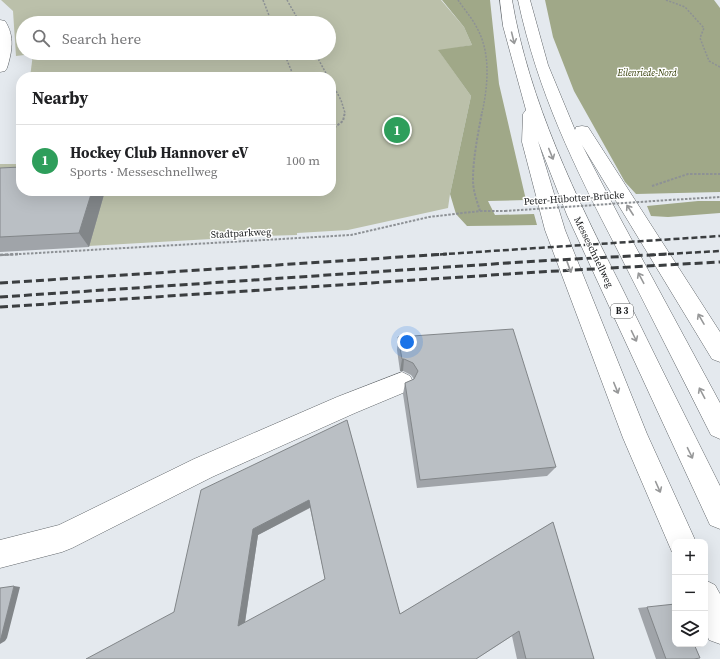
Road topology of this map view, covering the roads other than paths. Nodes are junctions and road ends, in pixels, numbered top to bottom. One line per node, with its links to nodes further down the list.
1 (506, 0): 6 (main road, Messeschnellweg / B 3, one-way to 6)
2 (524, 0): 4 (main road)
3 (0, 24): 5 (main road)
4 (540, 59): 7 (main road, one-way to 4); 9 (main road, one-way to 4)
5 (0, 68)
6 (532, 105): 10 (main road, Messeschnellweg / B 3, one-way to 10); 11 (main road, one-way to 11)
7 (720, 352)
8 (402, 383): 12 (main road)
9 (720, 427)
10 (720, 515)
11 (681, 539)
12 (0, 554)
13 (708, 602): 14 (main road)
14 (720, 629)

